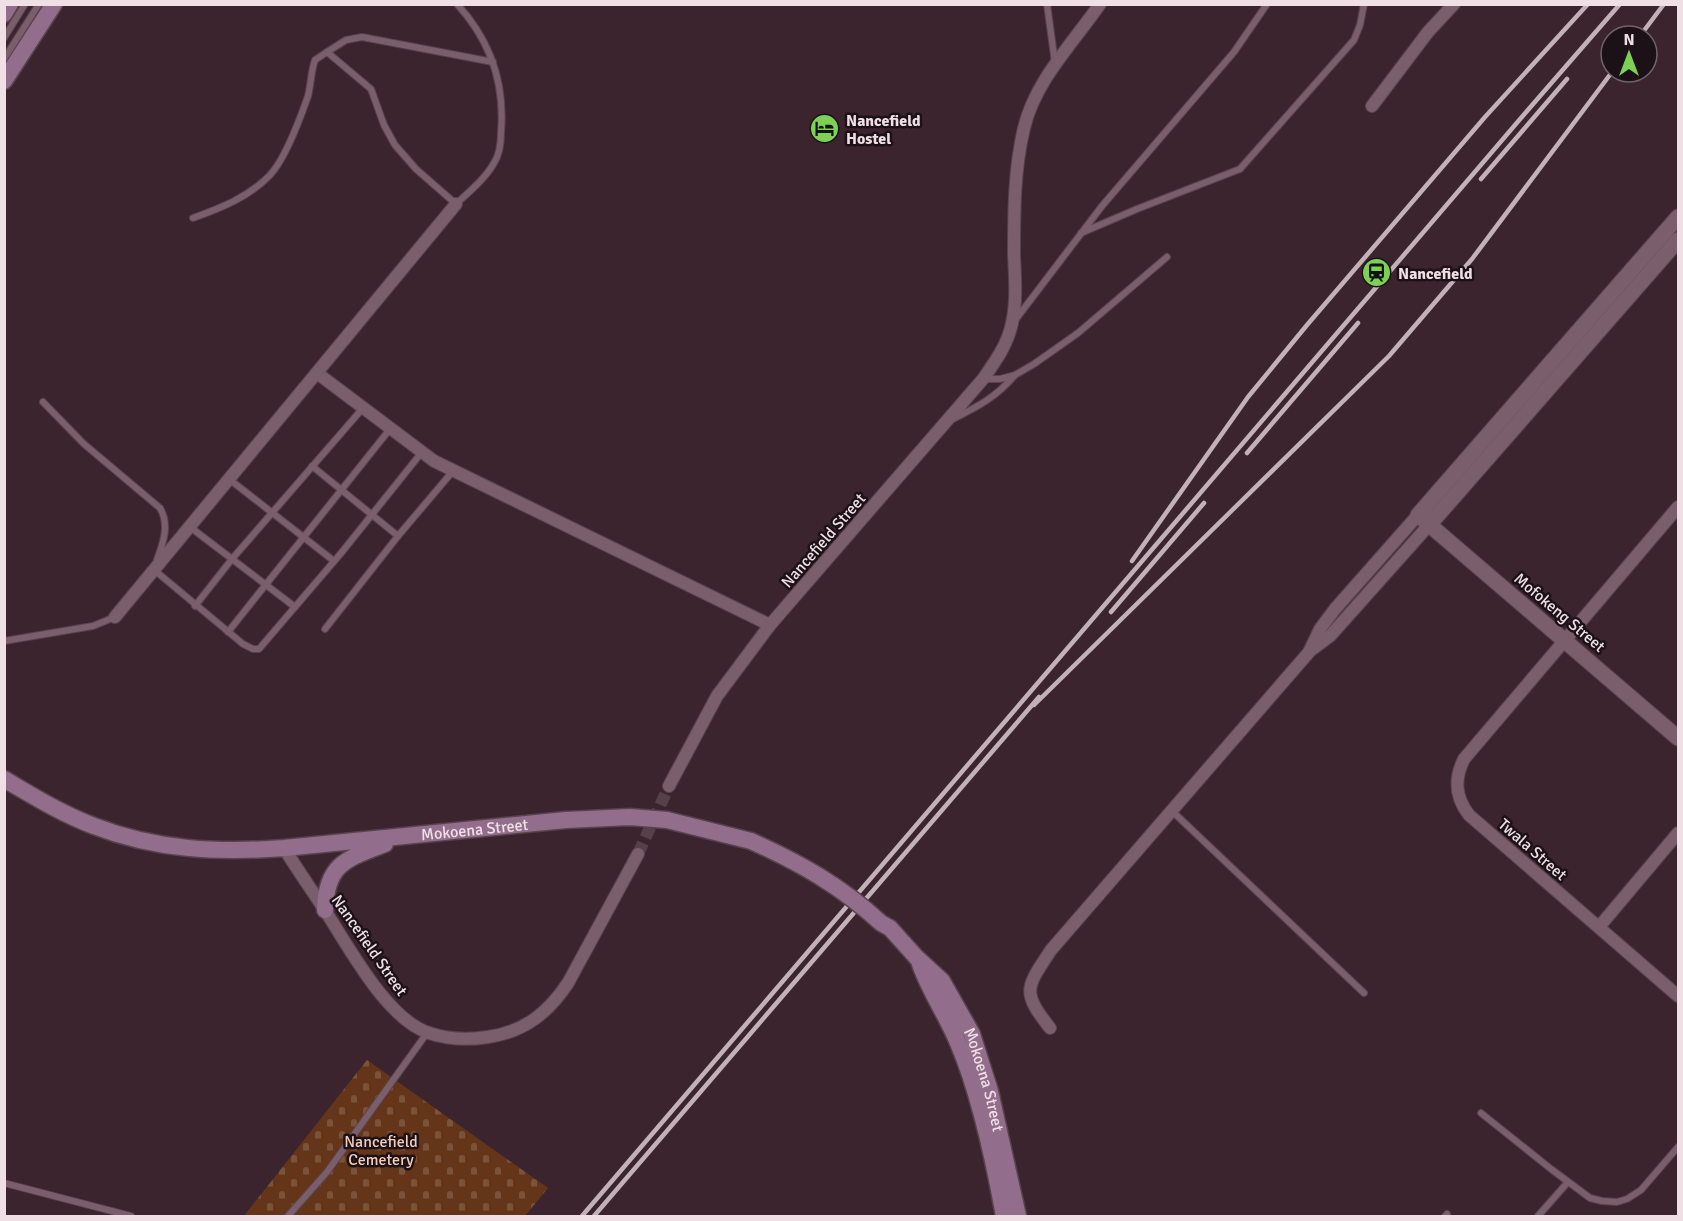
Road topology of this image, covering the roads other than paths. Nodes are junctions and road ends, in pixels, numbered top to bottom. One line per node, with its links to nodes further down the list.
1 (10, 4): 11 (main road)
2 (25, 4): 12 (lane)
3 (39, 4): 14 (lane)
4 (54, 4): 17 (main road)
5 (457, 4): 15 (lane)
6 (1047, 4): 16 (lane)
7 (1100, 4): 16 (street, Nancefield Street)
8 (1267, 4): 22 (lane)
9 (1364, 4): 22 (lane)
10 (1454, 4): 18 (street)
11 (4, 14)
12 (4, 38)
13 (327, 52): 15 (lane); 19 (lane); 21 (lane)
14 (4, 59)
15 (493, 62): 19 (lane)
16 (1056, 65): 25 (street, Nancefield Street)
17 (4, 81)
18 (1372, 106)
19 (456, 204): 26 (street)
20 (1678, 217): 41 (street)
21 (193, 218)
22 (1081, 234): 25 (lane)
23 (1678, 240): 41 (street)
24 (1167, 257): 27 (lane)
25 (1012, 324): 28 (street, Nancefield Street)
26 (316, 373): 30 (street); 36 (street)
27 (1015, 375): 28 (lane); 31 (lane)
28 (983, 379): 31 (street, Nancefield Street)
29 (44, 402): 47 (lane)
30 (363, 408): 32 (street); 34 (lane)
31 (945, 423): 52 (street, Nancefield Street)
32 (391, 428): 33 (street); 37 (lane)
33 (422, 452): 35 (street); 40 (lane)
34 (312, 466): 37 (lane); 39 (lane)
35 (453, 471): 43 (lane); 52 (street)
36 (229, 479): 39 (lane); 42 (street)
37 (343, 490): 40 (lane); 44 (lane)
38 (1678, 507): 56 (street)
39 (272, 512): 44 (lane); 45 (lane)
40 (371, 515): 43 (lane); 46 (lane)
41 (1423, 520): 56 (street, Mofokeng Street); 60 (street)
42 (189, 526): 45 (lane); 47 (street)
43 (398, 536): 53 (lane)
44 (304, 537): 46 (lane); 48 (lane)
45 (232, 559): 48 (lane); 49 (lane)
46 (334, 561): 50 (lane)
47 (153, 570): 49 (lane); 51 (street)
48 (265, 584): 50 (lane); 54 (lane)
49 (195, 606): 54 (lane)
50 (295, 607): 54 (lane)
51 (115, 617): 55 (lane)
52 (770, 625): 59 (street, Nancefield Street)
53 (325, 629)
54 (228, 632)
55 (4, 640)
56 (1566, 641): 57 (street, Mofokeng Street); 66 (street, Twala Street)
57 (1678, 738)
58 (4, 779): 63 (main road, Mokoena Street)
59 (669, 786)
60 (1172, 811): 68 (lane); 70 (street)
61 (1678, 833): 66 (street)
62 (403, 837): 63 (main road, Mokoena Street); 65 (main road); 67 (main road, Mokoena Street, bridge)
63 (284, 848): 65 (street, Nancefield Street)
64 (638, 854): 71 (street, Nancefield Street)
65 (325, 910): 71 (street, Nancefield Street)
66 (1599, 927): 69 (street, Twala Street)
67 (936, 985): 78 (main road, Mokoena Street); 79 (main road, Mokoena Street)
68 (1364, 993)
69 (1678, 996)
70 (1050, 1028)
71 (428, 1033): 77 (lane)
72 (1481, 1113): 74 (lane)
73 (1678, 1148): 74 (lane)
74 (1568, 1182): 80 (lane)
75 (4, 1183): 76 (lane)
76 (131, 1216)
77 (288, 1216)
78 (1004, 1216)
79 (1018, 1216)
80 (1538, 1216)

